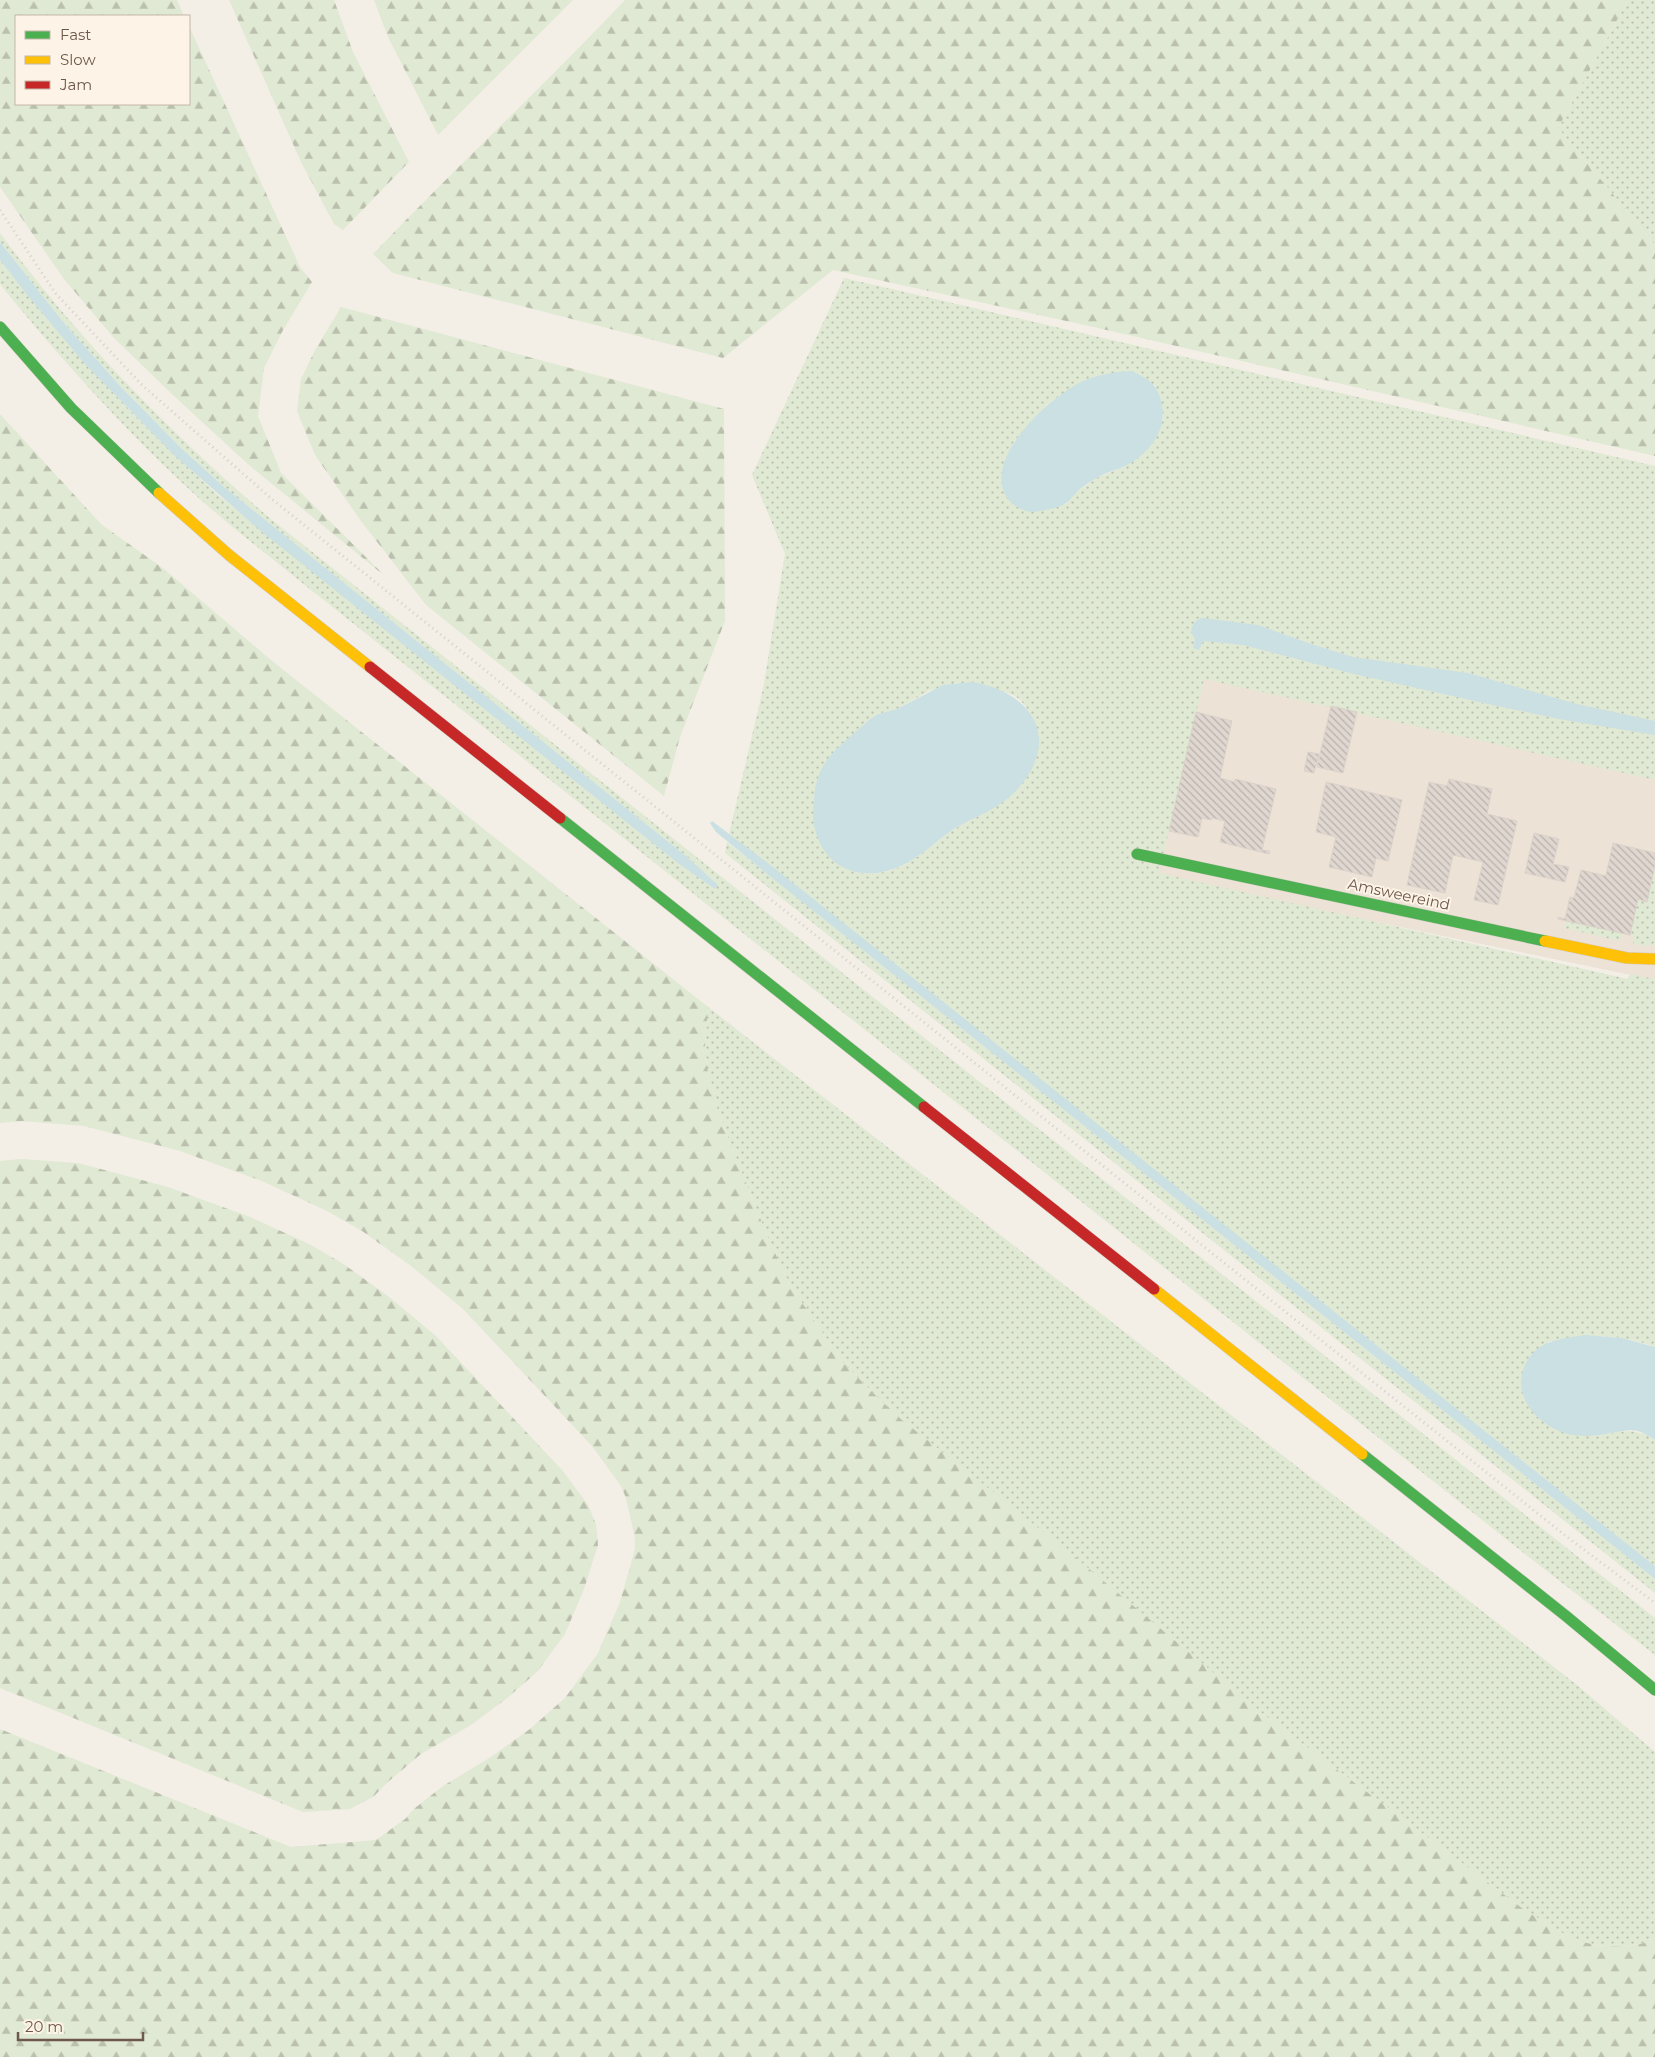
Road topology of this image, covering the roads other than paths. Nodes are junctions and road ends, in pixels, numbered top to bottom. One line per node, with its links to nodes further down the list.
1 (0, 327): 4 (main road)
2 (1137, 854): 3 (main road, Amsweereind)
3 (1655, 959)
4 (1655, 1690)

